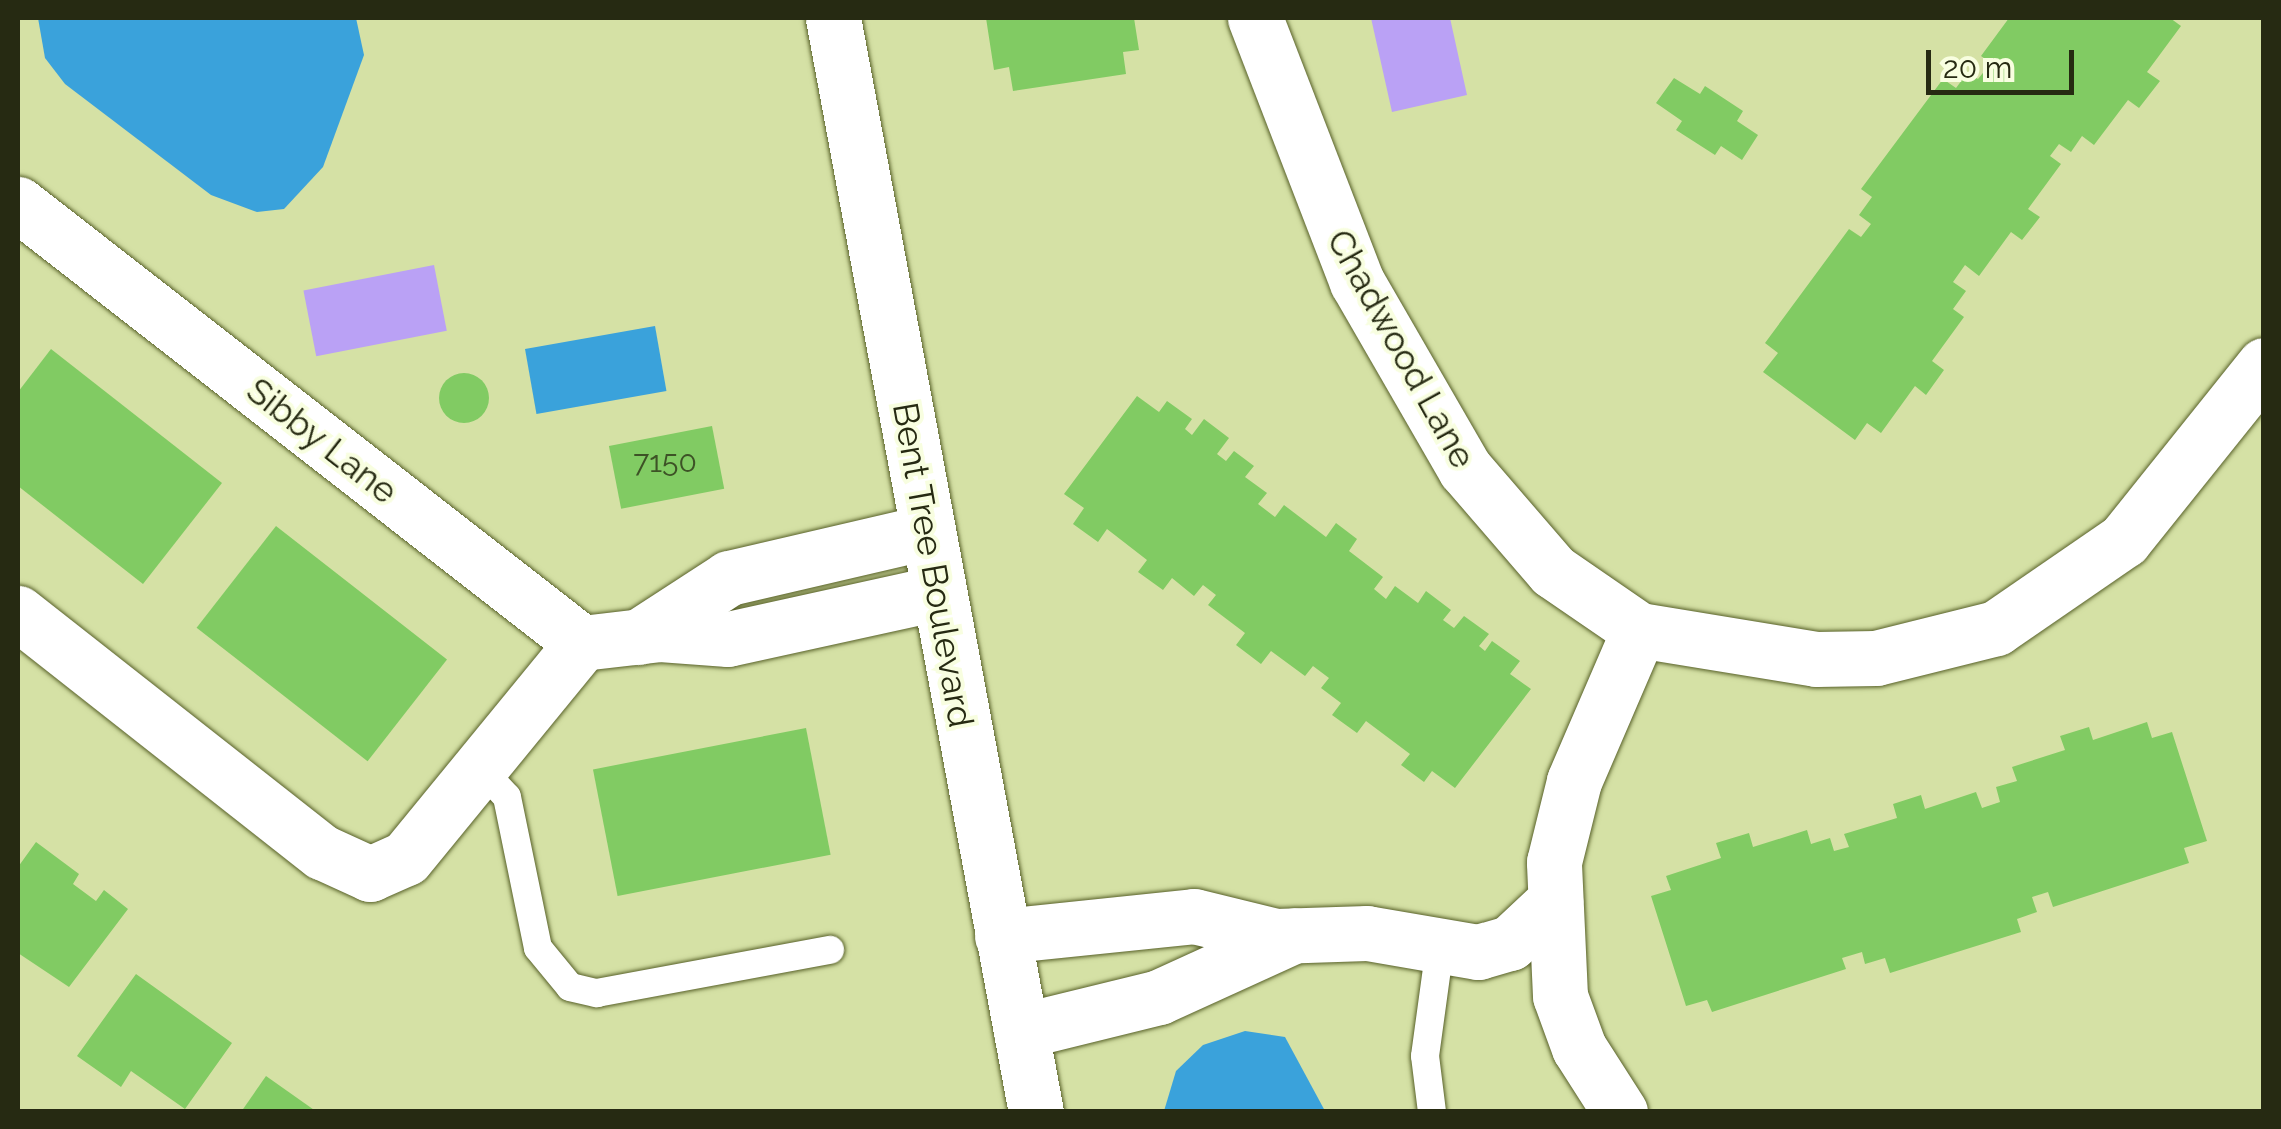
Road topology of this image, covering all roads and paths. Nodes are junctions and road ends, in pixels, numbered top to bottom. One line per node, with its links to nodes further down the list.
1 (832, 18): 5 (street, Bent Tree Boulevard)
2 (1255, 18): 8 (street, Chadwood Lane)
3 (18, 204): 10 (street, Sibby Lane)
4 (2264, 365): 8 (street)
5 (926, 532): 6 (street, Bent Tree Boulevard); 9 (street)
6 (938, 593): 9 (street); 14 (street, Bent Tree Boulevard)
7 (18, 613): 11 (street)
8 (1639, 630): 12 (street)
9 (638, 636): 10 (street)
10 (582, 642): 11 (street)
11 (478, 766): 16 (lane)
12 (1554, 901): 15 (street); 20 (street)
13 (1295, 935): 14 (street); 15 (street); 17 (street)
14 (1002, 936): 17 (street, Bent Tree Boulevard)
15 (1440, 946): 19 (lane)
16 (830, 950)
17 (1021, 1031): 18 (street, Bent Tree Boulevard)
18 (1036, 1112)
19 (1432, 1112)
20 (1620, 1112)

